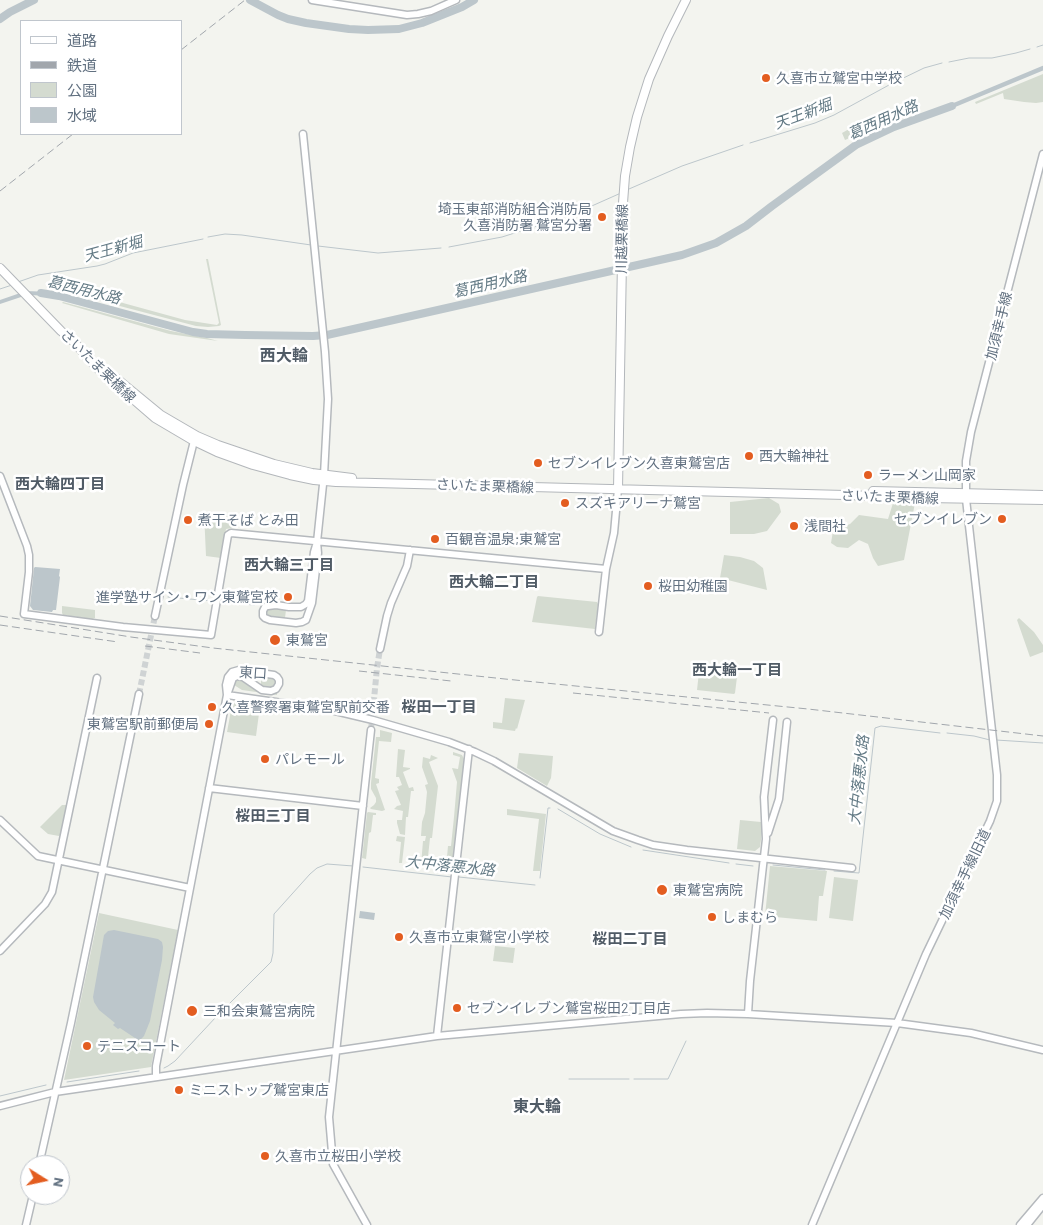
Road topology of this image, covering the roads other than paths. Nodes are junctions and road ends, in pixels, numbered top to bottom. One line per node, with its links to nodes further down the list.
1 (312, 0): 2 (street)
2 (456, 0)
3 (686, 0): 12 (main road, 川越栗橋線)
4 (303, 134): 11 (street)
5 (1043, 154): 14 (street, 加須幸手線)
6 (0, 262): 8 (main road, さいたま栗橋線)
7 (0, 268): 8 (main road, さいたま栗橋線)
8 (14, 280): 9 (main road, さいたま栗橋線)
9 (195, 438): 11 (main road, さいたま栗橋線); 19 (street)
10 (0, 476): 16 (street)
11 (324, 478): 12 (main road, さいたま栗橋線); 16 (street)
12 (618, 487): 14 (main road, さいたま栗橋線); 18 (street)
13 (1043, 495): 14 (main road, さいたま栗橋線)
14 (966, 496): 15 (main road, さいたま栗橋線); 40 (street, 加須幸手線旧道)
15 (1043, 500)
16 (317, 542): 16 (street); 17 (street)
17 (410, 550): 18 (street); 21 (street)
18 (606, 569): 20 (street)
19 (155, 616)
20 (598, 632)
21 (380, 649)
22 (97, 678): 34 (street)
23 (139, 694): 36 (street)
24 (226, 695): 24 (street, 東口); 28 (street); 29 (street)
25 (773, 720): 32 (street)
26 (787, 722): 32 (street)
27 (371, 730): 30 (street)
28 (469, 749): 33 (street); 41 (street)
29 (209, 788): 30 (street); 37 (street)
30 (363, 806): 42 (street)
31 (0, 820): 34 (street)
32 (766, 839): 33 (street)
33 (764, 858): 35 (street); 39 (street)
34 (59, 861): 36 (street); 38 (street)
35 (852, 868)
36 (102, 870): 37 (street); 45 (street)
37 (190, 888): 44 (street)
38 (0, 951)
39 (748, 1014): 40 (street); 41 (street)
40 (897, 1023): 43 (street); 53 (street, 加須幸手線旧道)
41 (437, 1036): 42 (street)
42 (336, 1050): 44 (street); 52 (street)
43 (1043, 1050)
44 (156, 1077): 45 (street)
45 (55, 1092): 46 (street); 47 (street)
46 (0, 1106)
47 (41, 1155)
48 (1043, 1198): 54 (street)
49 (31, 1205): 51 (street)
50 (1043, 1205): 55 (street)
51 (26, 1225)
52 (367, 1225)
53 (812, 1225)
54 (1020, 1225)
55 (1027, 1225)

